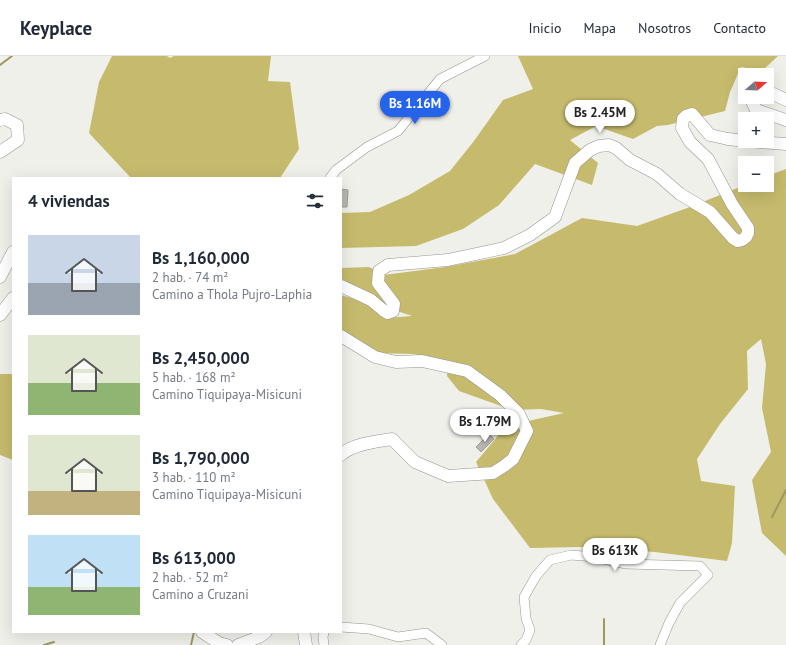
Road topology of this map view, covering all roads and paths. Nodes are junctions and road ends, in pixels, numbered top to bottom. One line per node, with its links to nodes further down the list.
1 (485, 56): 11 (street)
2 (774, 94): 3 (main road)
3 (786, 100)
4 (753, 104): 6 (main road)
5 (0, 120): 10 (main road)
6 (786, 120)
7 (738, 141): 14 (main road)
8 (774, 143): 9 (main road)
9 (786, 144)
10 (0, 152)
11 (331, 177)
12 (12, 254): 13 (main road)
13 (0, 277)
14 (342, 286)
15 (12, 299): 16 (main road)
16 (0, 315)
17 (342, 337): 18 (main road)
18 (342, 454)
19 (342, 627): 28 (street)
20 (204, 633): 24 (main road)
21 (265, 633): 25 (main road)
22 (304, 633): 26 (main road)
23 (324, 633): 27 (street)
24 (227, 645)
25 (238, 645)
26 (306, 645)
27 (324, 645)
28 (442, 645)
29 (521, 645): 30 (street)
30 (660, 645)

